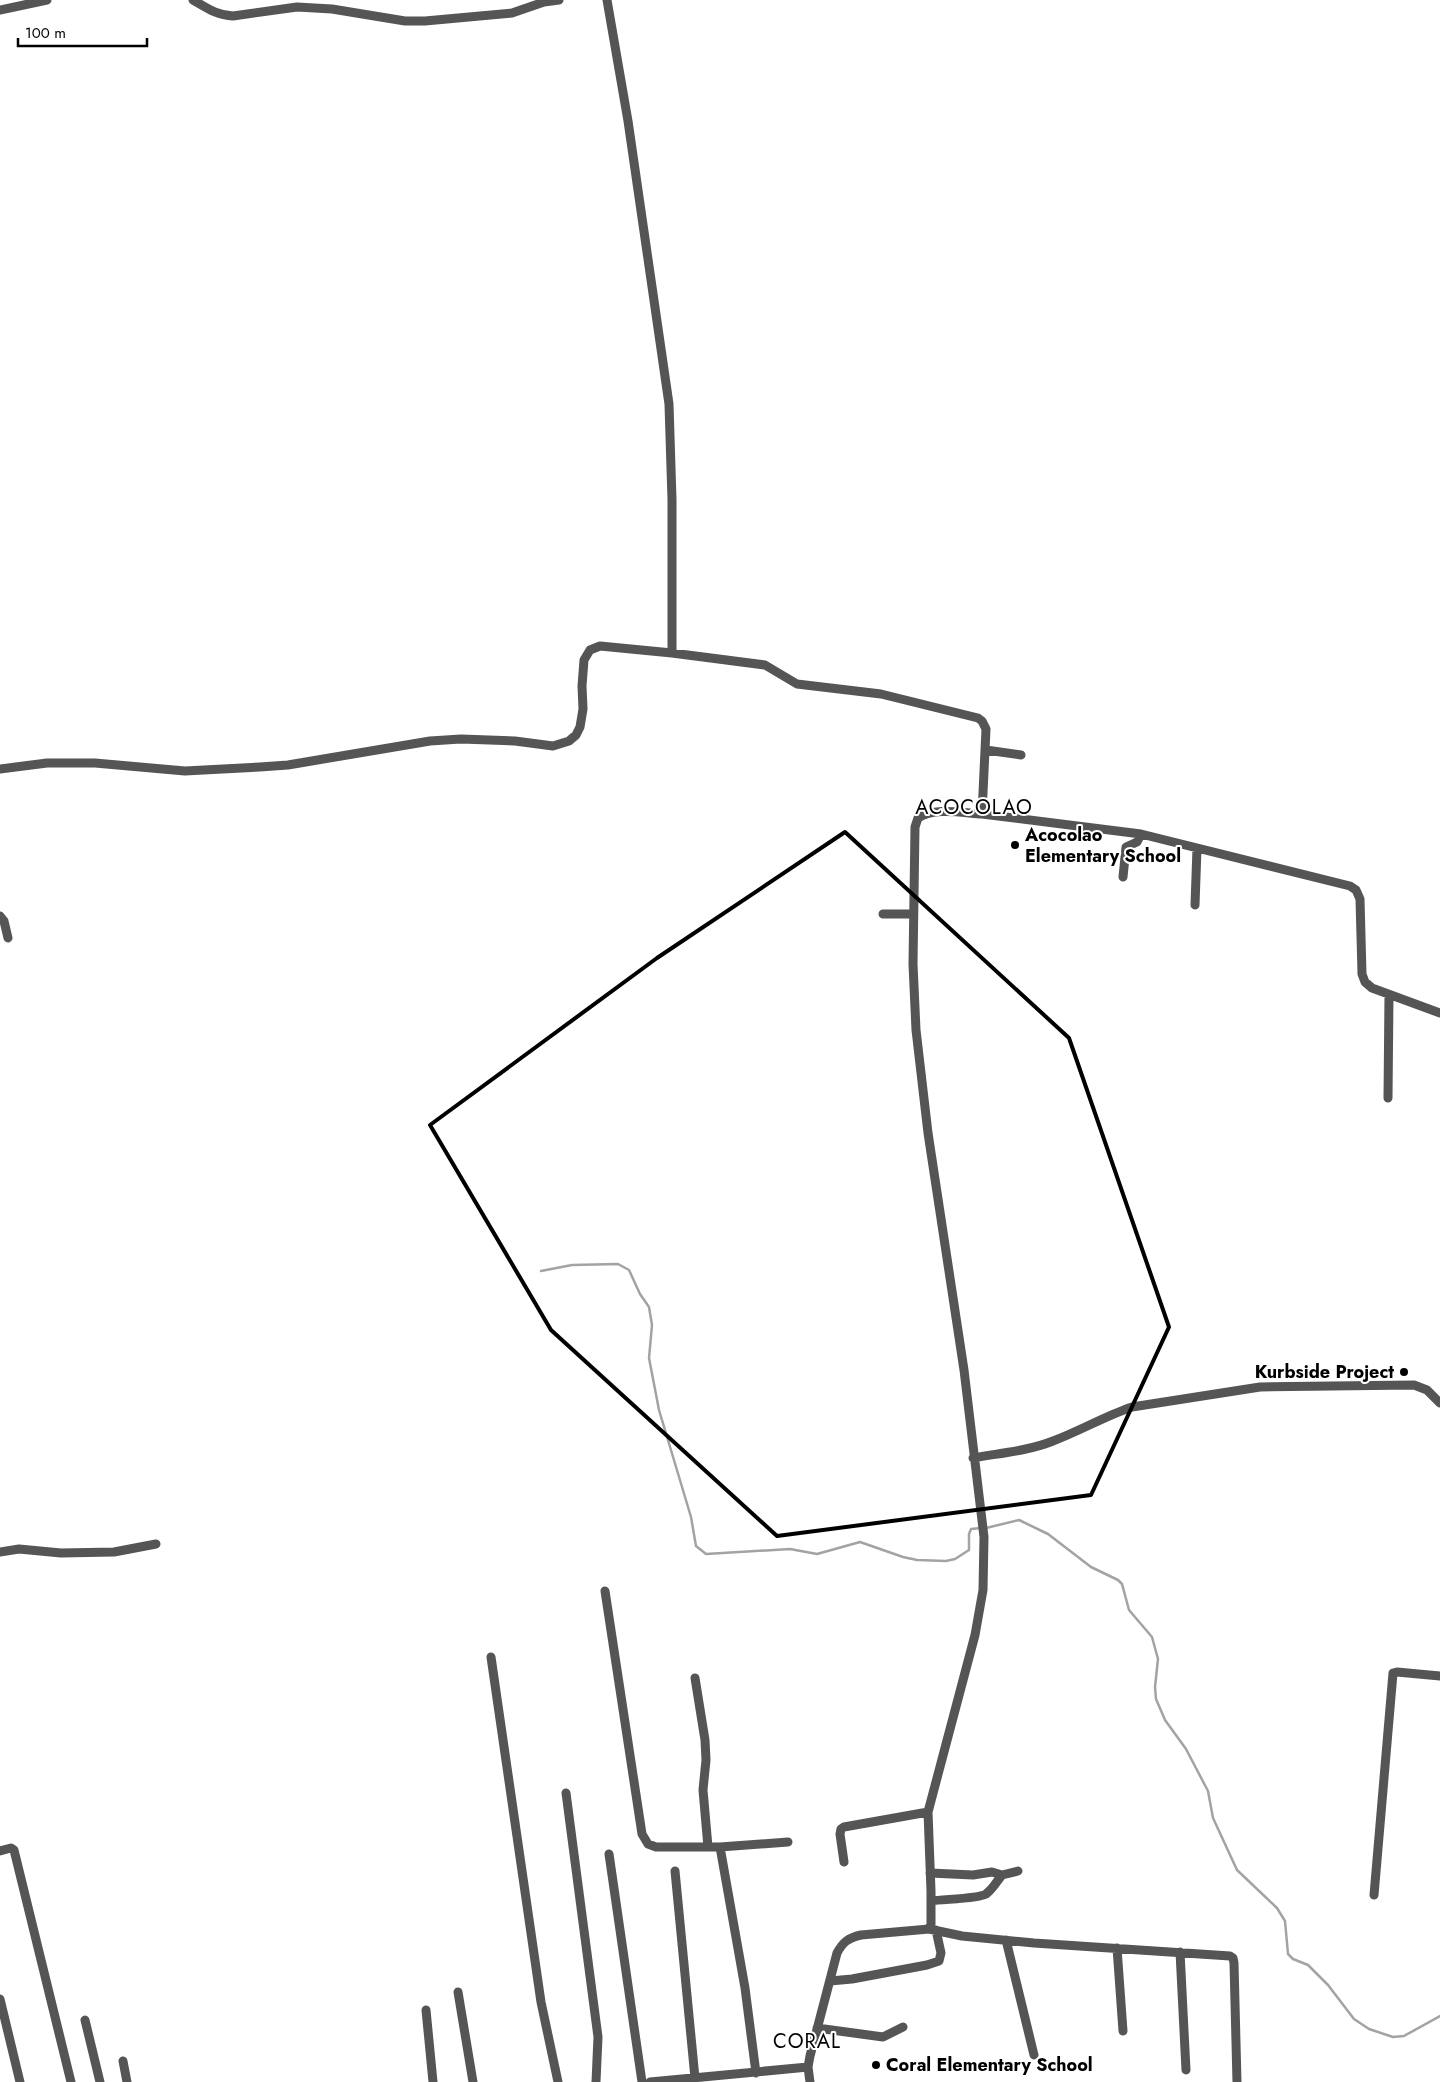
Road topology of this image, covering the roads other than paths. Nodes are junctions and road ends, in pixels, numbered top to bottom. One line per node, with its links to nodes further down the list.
1 (47, 0): 5 (street)
2 (193, 0): 3 (street)
3 (560, 0)
4 (606, 0): 6 (street)
5 (0, 10)
6 (672, 653): 7 (street); 9 (street)
7 (986, 750): 8 (street); 10 (street)
8 (1020, 755)
9 (0, 769)
10 (982, 814): 11 (street); 16 (street)
11 (1141, 834): 12 (street); 13 (street)
12 (1197, 848): 14 (street); 19 (street)
13 (1123, 877)
14 (1195, 905)
15 (883, 914): 16 (street)
16 (913, 914): 23 (street)
17 (0, 916): 18 (street)
18 (8, 938)
19 (1389, 995): 20 (street); 21 (street)
20 (1440, 1013)
21 (1388, 1098)
22 (1440, 1403): 23 (street)
23 (973, 1458): 31 (street)
24 (156, 1544): 25 (street)
25 (0, 1552)
26 (605, 1591): 33 (street)
27 (492, 1656): 70 (street)
28 (1440, 1676): 42 (street)
29 (695, 1678): 33 (street)
30 (566, 1793): 71 (street)
31 (928, 1812): 37 (street); 40 (street)
32 (788, 1842): 34 (street)
33 (708, 1847): 34 (street)
34 (720, 1847): 60 (street)
35 (0, 1851): 65 (street)
36 (610, 1854): 72 (street)
37 (844, 1862)
38 (674, 1871): 61 (street)
39 (1018, 1871): 41 (street)
40 (930, 1873): 41 (street); 43 (street)
41 (1002, 1875): 43 (street)
42 (1374, 1896)
43 (931, 1901): 44 (street)
44 (932, 1930): 45 (street); 48 (street); 48 (street)
45 (1006, 1940): 46 (street); 56 (street)
46 (1117, 1948): 47 (street); 55 (street)
47 (1180, 1952): 59 (street); 75 (street)
48 (830, 1981): 54 (street)
49 (458, 1992): 69 (street)
50 (0, 1999): 64 (street)
51 (426, 2010): 68 (street)
52 (85, 2020): 66 (street)
53 (903, 2027): 54 (street)
54 (818, 2028): 58 (street)
55 (1123, 2031)
56 (1034, 2055)
57 (123, 2061): 67 (street)
58 (808, 2067): 60 (street); 74 (street)
59 (1186, 2070)
60 (756, 2072): 62 (street)
61 (695, 2078): 62 (street); 63 (street)
62 (718, 2079)
63 (682, 2080): 73 (street)
64 (20, 2082)
65 (71, 2082)
66 (100, 2082)
67 (126, 2082)
68 (433, 2082)
69 (473, 2082)
70 (558, 2082)
71 (596, 2082)
72 (642, 2082)
73 (650, 2082)
74 (810, 2082)
75 (1237, 2082)

